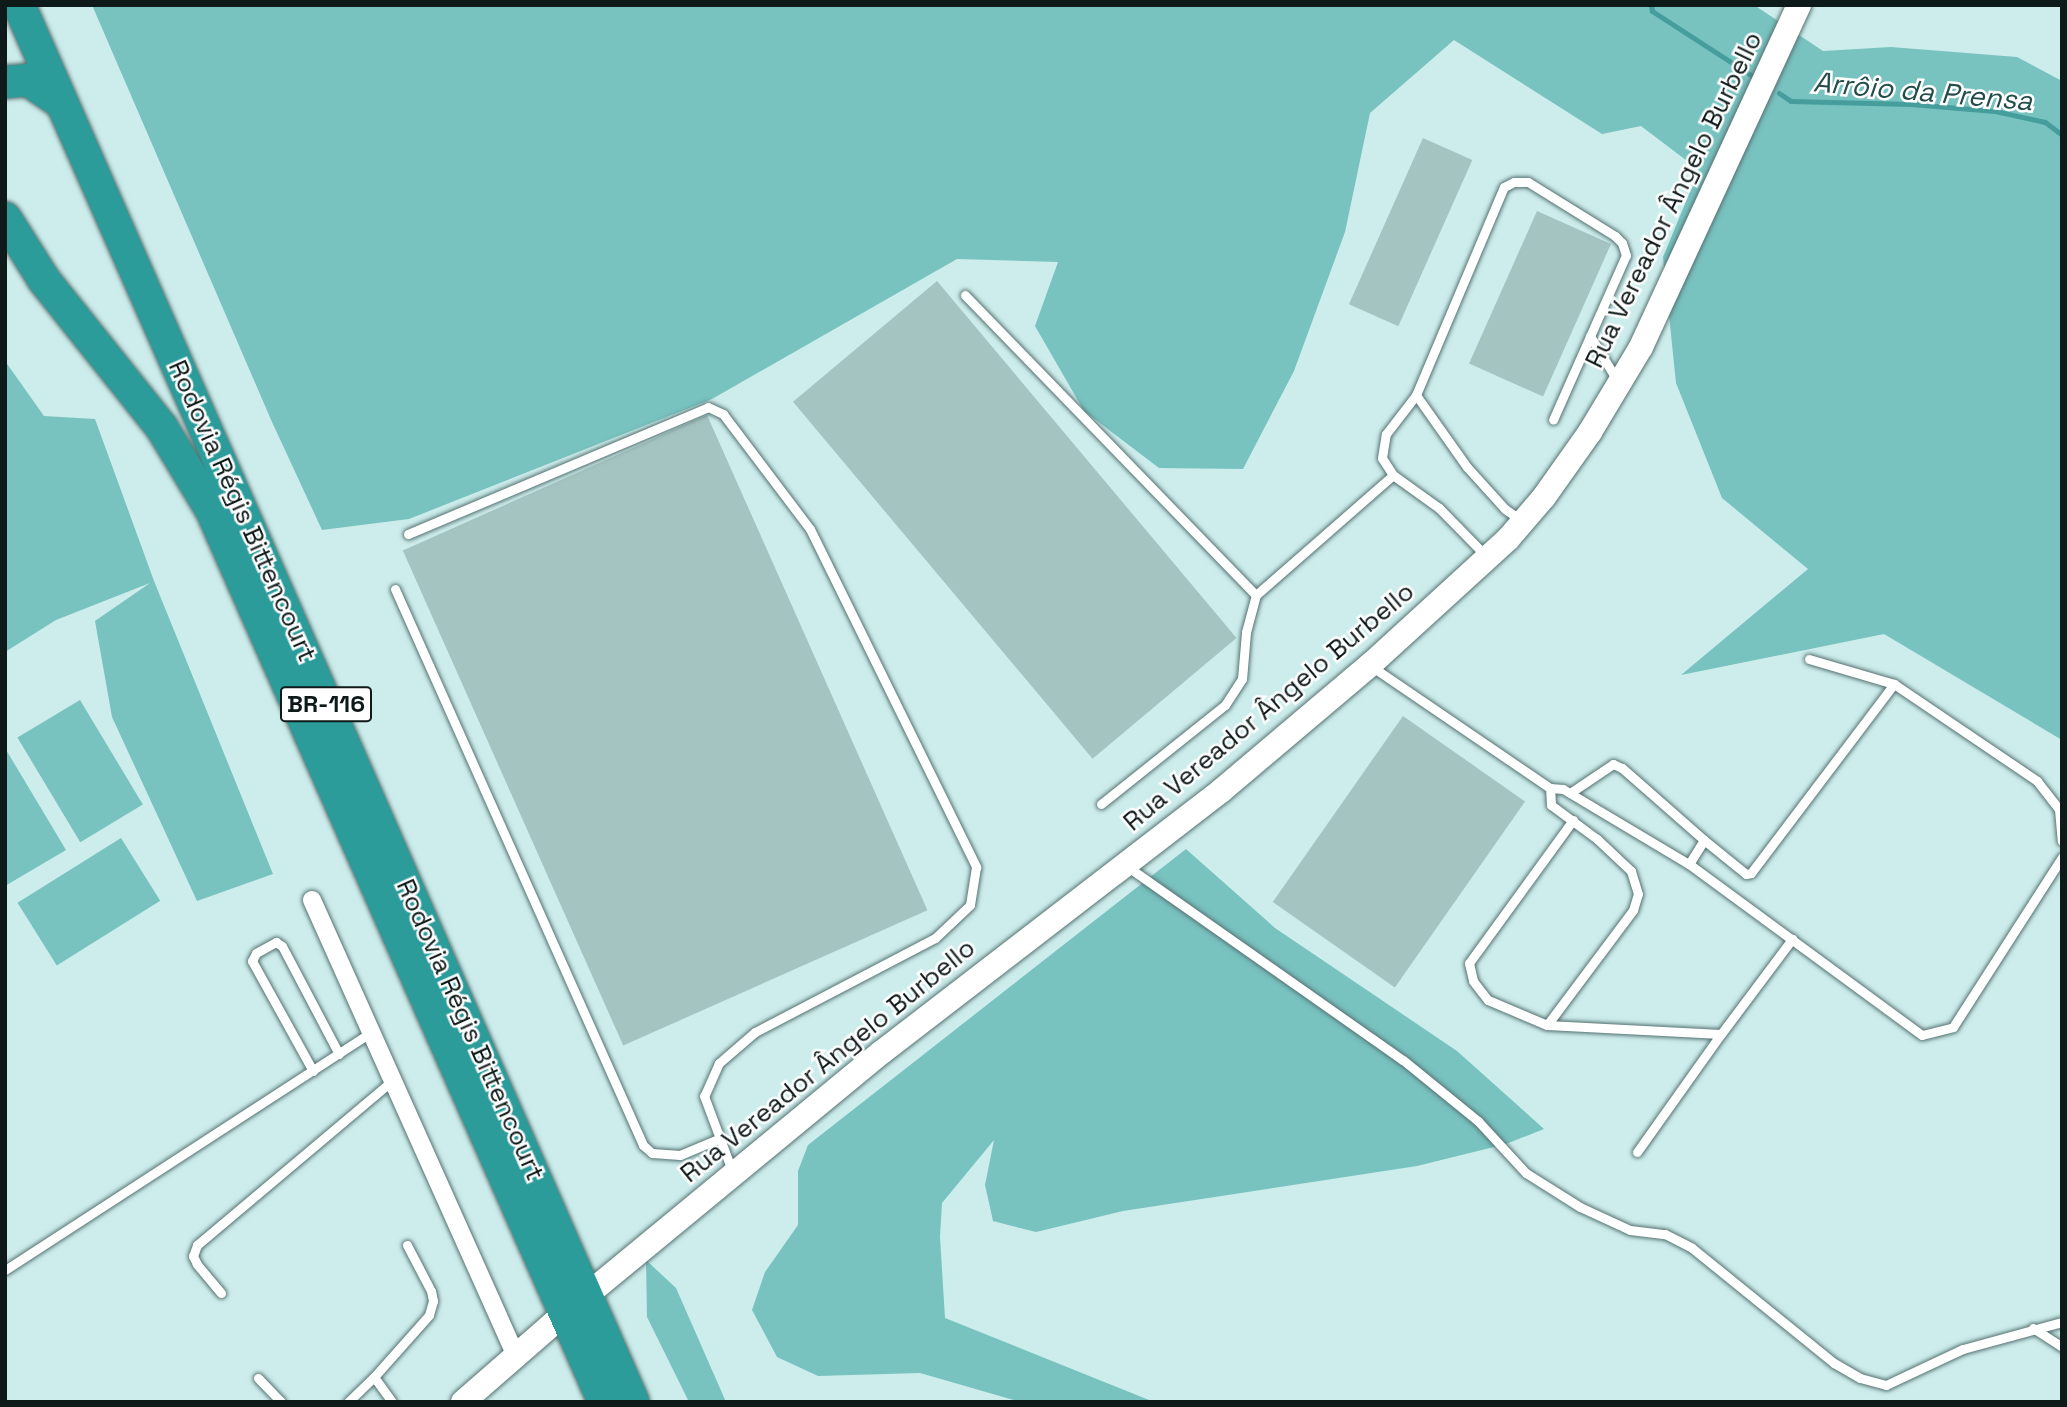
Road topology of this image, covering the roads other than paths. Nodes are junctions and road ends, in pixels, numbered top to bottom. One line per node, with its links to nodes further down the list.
1 (19, 5): 4 (highway, Rodovia Régis Bittencourt / BR-116)
2 (1799, 5): 8 (main road, Rua Vereador Ângelo Burbello)
3 (5, 82): 4 (highway)
4 (62, 103): 43 (highway, Rodovia Régis Bittencourt / BR-116)
5 (5, 218): 43 (highway, Rodovia Régis Bittencourt / BR-116)
6 (965, 295): 16 (lane)
7 (1590, 336): 8 (lane); 9 (lane); 10 (lane)
8 (1619, 385): 12 (main road, Rua Vereador Ângelo Burbello)
9 (1416, 395): 11 (lane); 12 (lane)
10 (1553, 420)
11 (1393, 475): 14 (lane); 16 (lane)
12 (1523, 522): 14 (main road, Rua Vereador Ângelo Burbello)
13 (408, 534): 37 (lane)
14 (1489, 559): 18 (main road, Rua Vereador Ângelo Burbello)
15 (395, 589): 37 (lane)
16 (1256, 595): 22 (lane)
17 (1809, 659): 19 (lane)
18 (1370, 665): 20 (lane); 28 (main road, Rua Vereador Ângelo Burbello)
19 (1894, 684): 24 (lane); 25 (lane)
20 (1550, 788): 21 (lane); 23 (lane)
21 (1570, 793): 24 (lane); 27 (lane)
22 (1101, 803)
23 (1573, 820): 31 (lane); 31 (lane)
24 (1704, 840): 27 (lane)
25 (2062, 841)
26 (2062, 856): 30 (lane)
27 (1689, 863): 30 (lane)
28 (1125, 865): 39 (main road, Rua Vereador Ângelo Burbello); 45 (lane)
29 (313, 900): 32 (street)
30 (1792, 939): 33 (lane)
31 (1547, 1025): 33 (lane)
32 (371, 1032): 34 (lane); 36 (street)
33 (1721, 1034): 38 (lane)
34 (339, 1054): 35 (lane); 35 (lane)
35 (313, 1071): 41 (lane)
36 (393, 1080): 42 (lane); 47 (street)
37 (719, 1139): 39 (lane)
38 (1637, 1152)
39 (734, 1174): 43 (main road, Rua Vereador Ângelo Burbello)
40 (407, 1245): 48 (lane)
41 (5, 1270)
42 (221, 1293)
43 (576, 1304): 47 (main road, Rua Vereador Ângelo Burbello); 54 (highway, Rodovia Régis Bittencourt / BR-116); 55 (highway, Rodovia Régis Bittencourt / BR-116)
44 (2062, 1322): 45 (lane)
45 (2034, 1328): 46 (lane)
46 (2062, 1347)
47 (516, 1356): 53 (main road, Rua Vereador Ângelo Burbello)
48 (374, 1377): 51 (lane); 52 (lane)
49 (258, 1378): 50 (lane)
50 (281, 1402)
51 (348, 1402)
52 (392, 1402)
53 (463, 1402)
54 (604, 1402)
55 (633, 1402)

